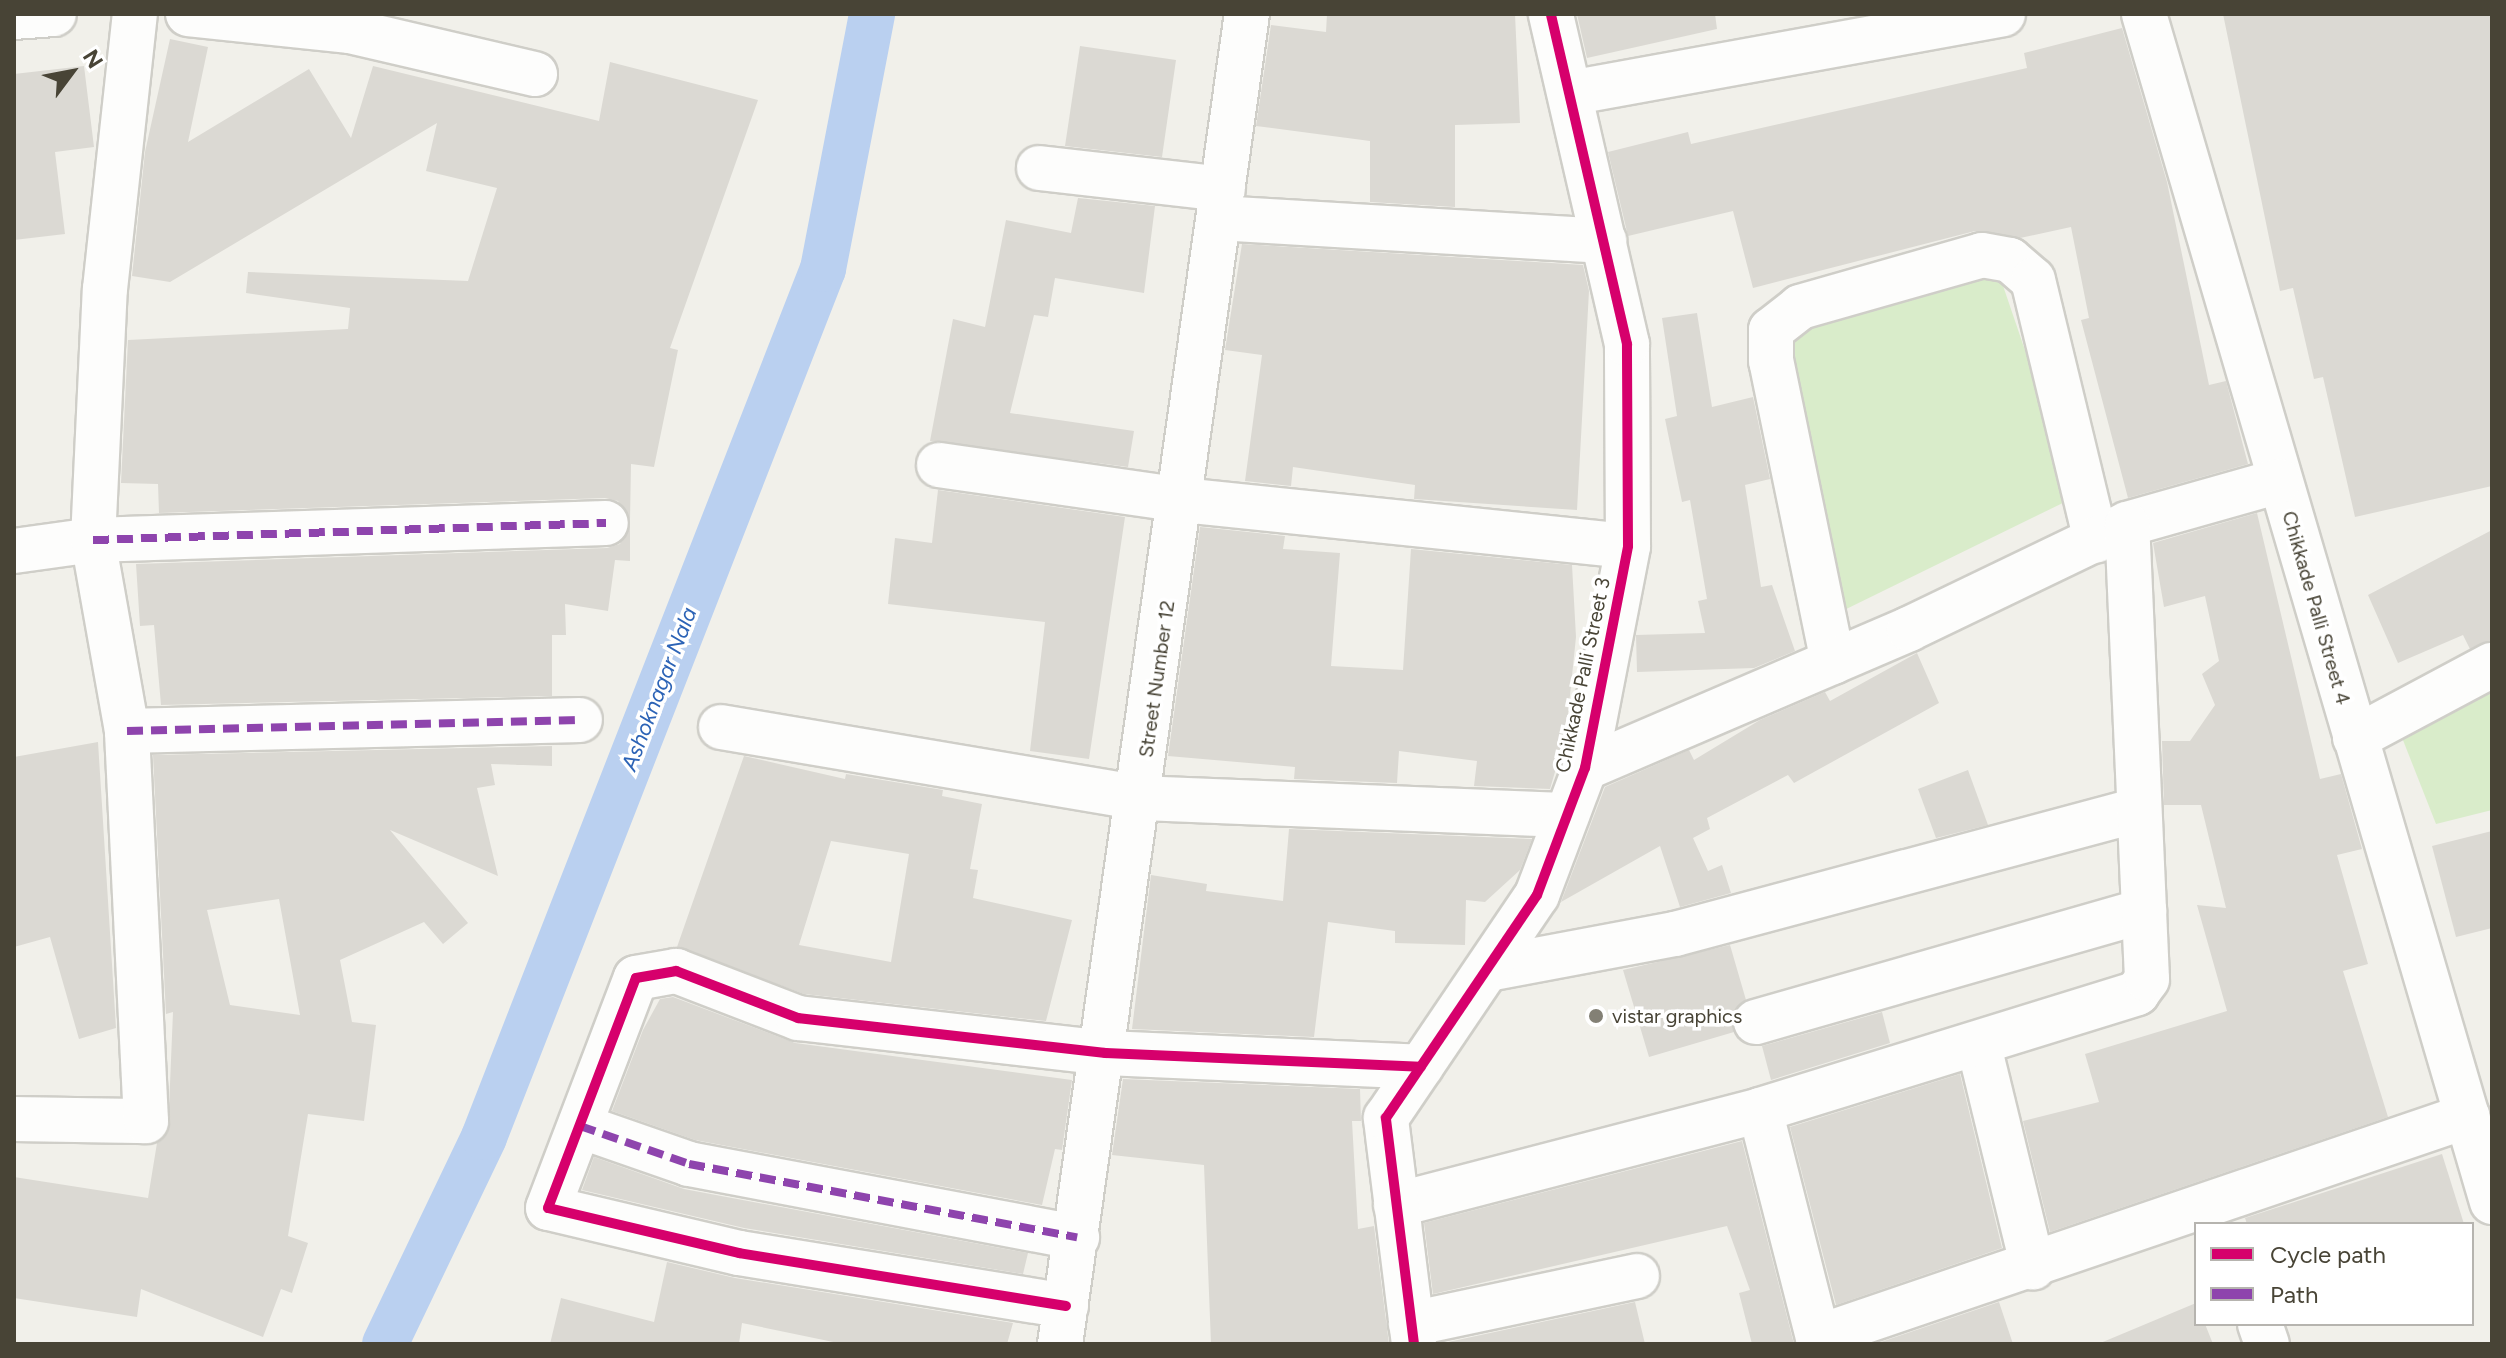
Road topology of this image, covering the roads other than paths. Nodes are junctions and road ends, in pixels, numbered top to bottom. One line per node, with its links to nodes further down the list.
1 (54, 14): 8 (street)
2 (135, 14): 19 (street)
3 (188, 14): 9 (street)
4 (1247, 14): 12 (street, Street Number 12)
5 (1551, 14): 10 (street, Chikkade Palli Street 3)
6 (2003, 14): 10 (street)
7 (2144, 14): 15 (street, Chikkade Palli Street 4)
8 (14, 17)
9 (535, 74)
10 (1570, 93): 13 (street, Chikkade Palli Street 3)
11 (1039, 168): 12 (street)
12 (1221, 204): 13 (street); 16 (street, Street Number 12)
13 (1604, 241): 20 (street, Chikkade Palli Street 3)
14 (939, 465): 16 (street)
15 (2279, 481): 18 (street); 27 (street, Chikkade Palli Street 4)
16 (1181, 500): 20 (street); 29 (street, Street Number 12)
17 (606, 523): 19 (street)
18 (2111, 532): 22 (street); 22 (street); 30 (street)
19 (93, 540): 21 (street); 26 (street)
20 (1628, 546): 28 (street, Chikkade Palli Street 3)
21 (14, 551)
22 (1833, 662): 28 (street)
23 (2492, 665): 27 (street)
24 (580, 720): 26 (street)
25 (721, 727): 29 (street)
26 (127, 731): 40 (street)
27 (2355, 738): 39 (street, Chikkade Palli Street 4)
28 (1585, 768): 31 (street, Chikkade Palli Street 3)
29 (1140, 798): 31 (street); 36 (street, Street Number 12)
30 (2139, 810): 32 (street); 33 (street)
31 (1567, 815): 33 (street, Chikkade Palli Street 3)
32 (2144, 911): 34 (street); 35 (street)
33 (1493, 968): 37 (street, Chikkade Palli Street 3)
34 (1756, 1022)
35 (1979, 1046): 38 (street); 46 (street)
36 (1105, 1053): 37 (street); 41 (street); 45 (street, Street Number 12)
37 (1421, 1067): 43 (street, Chikkade Palli Street 3)
38 (1760, 1110): 43 (street); 50 (street)
39 (2467, 1116): 42 (street, Chikkade Palli Street 4); 44 (street)
40 (14, 1119)
41 (580, 1126): 45 (street); 48 (street)
42 (2492, 1202)
43 (1396, 1205): 49 (street, Chikkade Palli Street 3)
44 (2219, 1214): 46 (street)
45 (1077, 1237): 48 (street, Street Number 12)
46 (2033, 1268): 50 (street)
47 (1637, 1276): 49 (street)
48 (1063, 1325)
49 (1413, 1334)
50 (1804, 1340)

